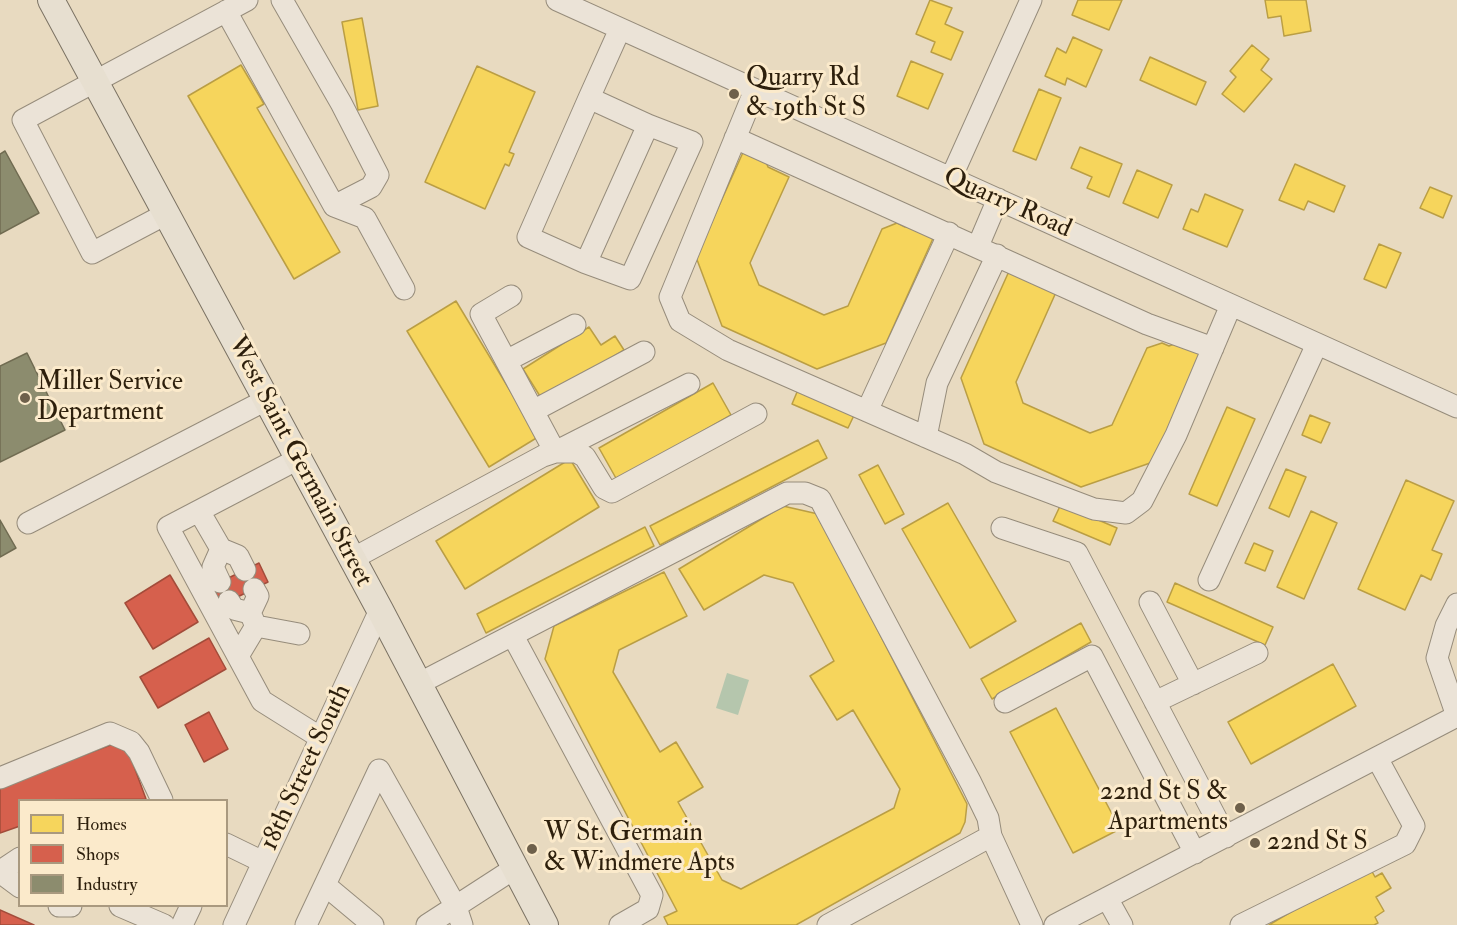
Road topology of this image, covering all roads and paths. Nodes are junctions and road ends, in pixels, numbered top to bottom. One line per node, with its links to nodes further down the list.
1 (51, 0): 8 (main road, West Saint Germain Street)
2 (247, 0): 6 (street)
3 (282, 0): 15 (street)
4 (557, 0): 7 (street, Quarry Road)
5 (1031, 0): 13 (street)
6 (226, 11): 8 (street); 15 (street)
7 (621, 29): 9 (street, Quarry Road); 10 (street)
8 (94, 81): 16 (main road, West Saint Germain Street); 16 (street)
9 (755, 90): 12 (street); 13 (street, Quarry Road)
10 (589, 98): 11 (street); 19 (street)
11 (648, 125): 19 (street); 19 (street)
12 (735, 138): 17 (street); 32 (street)
13 (951, 178): 14 (street, Quarry Road)
14 (998, 200): 18 (street); 22 (street, Quarry Road)
15 (334, 206): 20 (street)
16 (166, 214): 29 (main road, West Saint Germain Street)
17 (949, 233): 18 (street); 32 (street)
18 (987, 251): 25 (street); 34 (street)
19 (586, 263)
20 (404, 289)
21 (511, 296): 27 (street)
22 (1231, 305): 24 (street, Quarry Road); 25 (street)
23 (575, 326): 27 (street)
24 (1317, 344): 30 (street, Quarry Road); 43 (street)
25 (1213, 348): 34 (street)
26 (644, 352): 31 (street)
27 (506, 361): 31 (street)
28 (689, 384): 35 (street)
29 (266, 400): 36 (main road, West Saint Germain Street); 38 (street)
30 (1457, 407)
31 (533, 411): 35 (street)
32 (867, 411): 34 (street)
33 (756, 414): 35 (street)
34 (926, 437)
35 (555, 452): 41 (street)
36 (298, 459): 37 (street); 41 (main road, West Saint Germain Street)
37 (199, 511): 40 (street); 55 (street)
38 (28, 523)
39 (1002, 528): 53 (street)
40 (221, 549): 42 (street); 44 (street)
41 (352, 559): 49 (main road, West Saint Germain Street)
42 (245, 570)
43 (1209, 580)
44 (220, 582)
45 (254, 589): 50 (street)
46 (229, 601): 50 (street)
47 (1150, 602): 58 (street)
48 (1457, 604): 61 (street)
49 (380, 610): 57 (main road, West Saint Germain Street); 62 (street, 18th Street South)
50 (253, 620): 51 (street); 55 (street)
51 (299, 634)
52 (513, 636): 57 (street); 66 (street); 86 (street)
53 (1122, 639): 56 (street); 60 (street)
54 (1257, 653): 58 (street)
55 (238, 656): 62 (street)
56 (1092, 656): 59 (street); 69 (street)
57 (418, 684): 72 (main road, West Saint Germain Street)
58 (1193, 684): 60 (street)
59 (1005, 702)
60 (1155, 702): 67 (street)
61 (1457, 716): 63 (street)
62 (321, 738): 71 (street, 18th Street South)
63 (1377, 758): 67 (street); 91 (street)
64 (0, 778): 65 (street)
65 (161, 799)
66 (991, 836): 87 (street); 88 (street)
67 (1226, 837): 69 (street)
68 (228, 845): 71 (street)
69 (1195, 853): 75 (street)
70 (18, 859): 74 (street)
71 (263, 862): 81 (street, 18th Street South)
72 (515, 868): 78 (street); 85 (main road, West Saint Germain Street)
73 (325, 885): 78 (street); 82 (street); 83 (street)
74 (18, 886)
75 (1107, 898): 89 (street); 90 (street)
76 (122, 907): 79 (street)
77 (191, 907): 80 (street)
78 (459, 916): 84 (street)
79 (164, 925)
80 (182, 925)
81 (234, 925)
82 (306, 925)
83 (373, 925)
84 (427, 925)
85 (544, 925)
86 (620, 925)
87 (828, 925)
88 (1032, 925)
89 (1055, 925)
90 (1122, 925)
91 (1241, 925)

